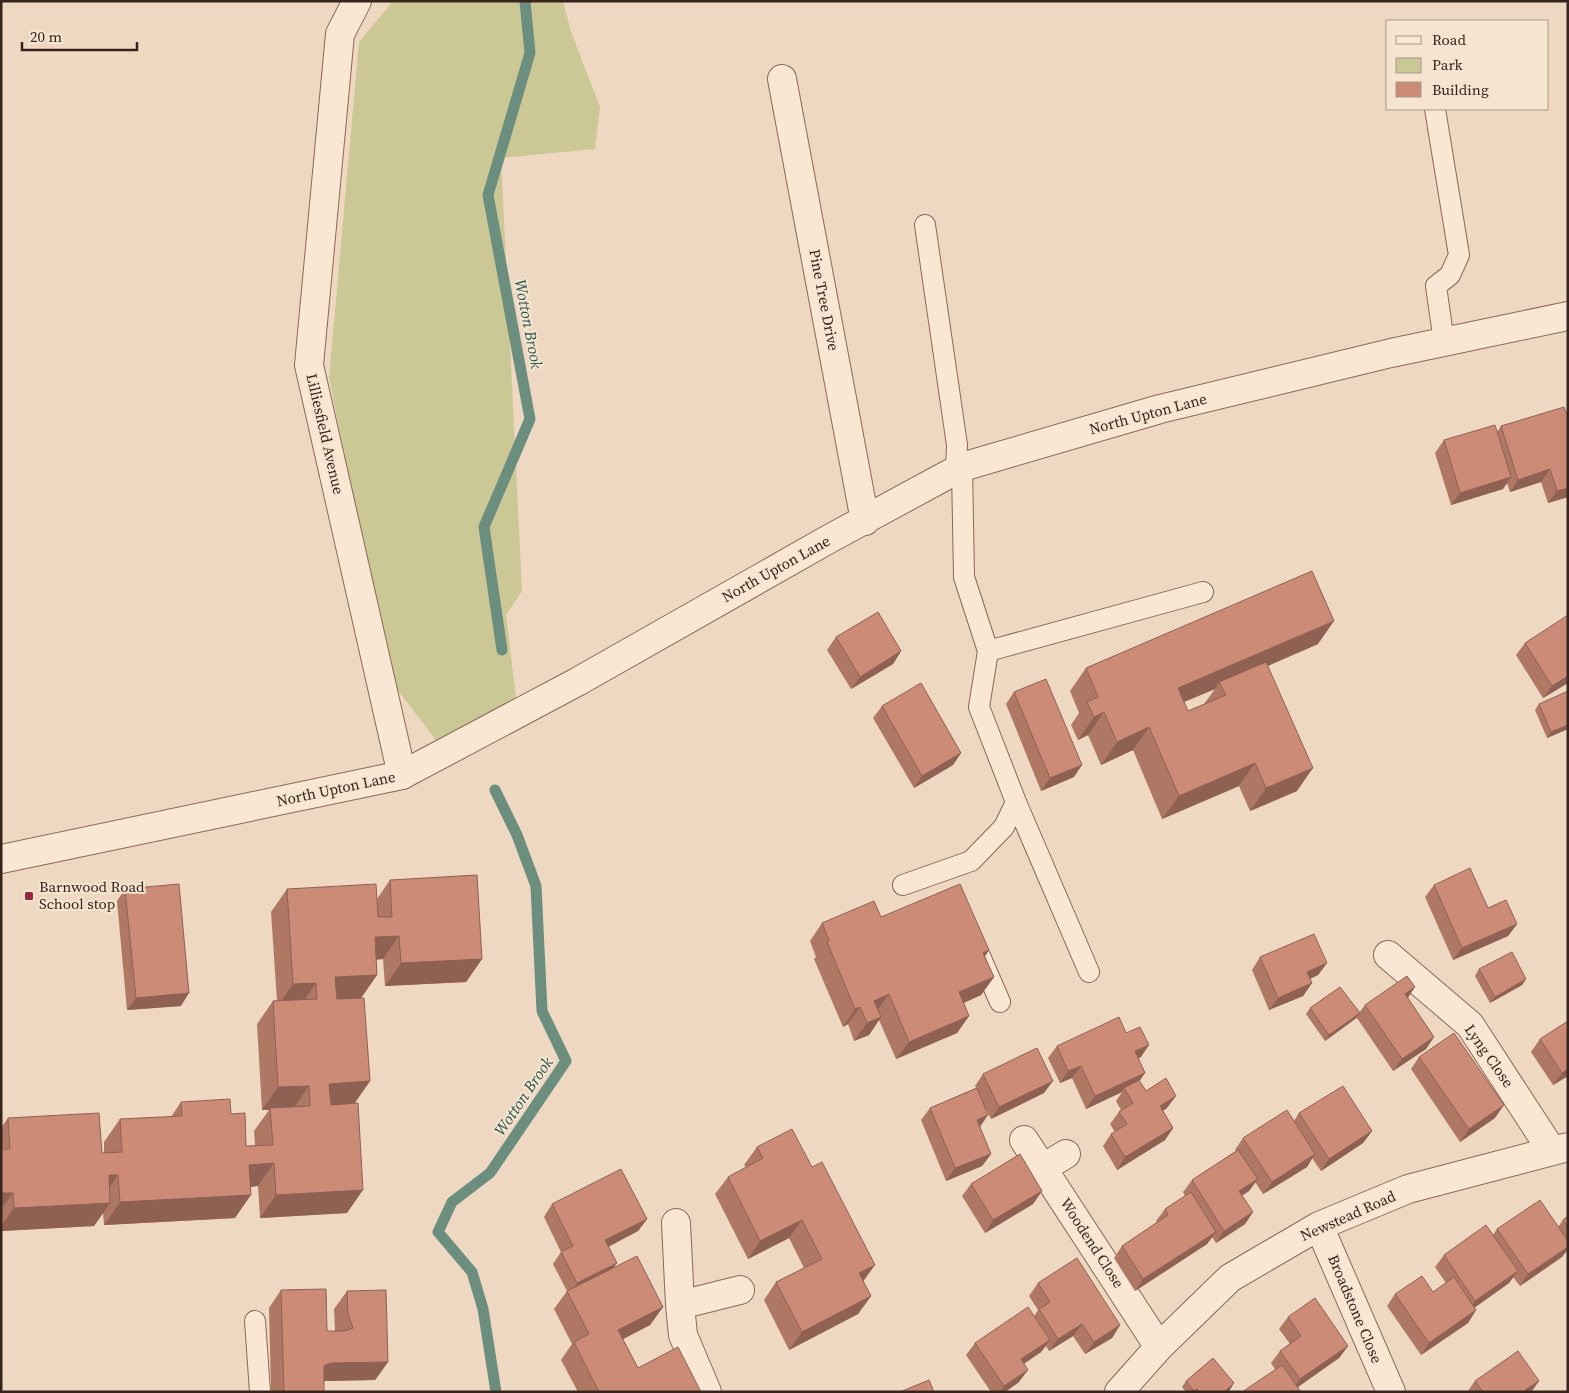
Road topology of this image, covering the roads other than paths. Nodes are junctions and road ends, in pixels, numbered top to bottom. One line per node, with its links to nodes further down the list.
1 (357, 1): 11 (street, Lilliesfield Avenue)
2 (782, 79): 8 (street, Pine Tree Drive)
3 (1435, 110): 6 (lane)
4 (925, 225): 7 (lane)
5 (1568, 316): 6 (street, North Upton Lane)
6 (1444, 342): 7 (street, North Upton Lane)
7 (959, 468): 8 (street, North Upton Lane); 10 (lane)
8 (865, 521): 11 (street, North Upton Lane)
9 (1203, 592): 10 (lane)
10 (988, 651): 12 (lane)
11 (402, 775): 13 (street, North Upton Lane)
12 (1016, 802): 14 (lane); 17 (lane)
13 (1, 859)
14 (903, 885)
15 (973, 941): 18 (lane)
16 (1388, 955): 20 (street, Lyng Close)
17 (1089, 972)
18 (1000, 1002)
19 (1024, 1140): 22 (street, Woodend Close)
20 (1560, 1149): 24 (street, Newstead Road)
21 (1066, 1154): 22 (street)
22 (1043, 1168): 28 (street, Woodend Close)
23 (676, 1223): 26 (street)
24 (1319, 1226): 28 (street, Newstead Road); 32 (street, Broadstone Close)
25 (740, 1290): 26 (street)
26 (680, 1305): 30 (street)
27 (255, 1322): 29 (lane)
28 (1159, 1347): 31 (street, Newstead Road)
29 (260, 1392)
30 (707, 1392)
31 (1119, 1392)
32 (1391, 1392)

